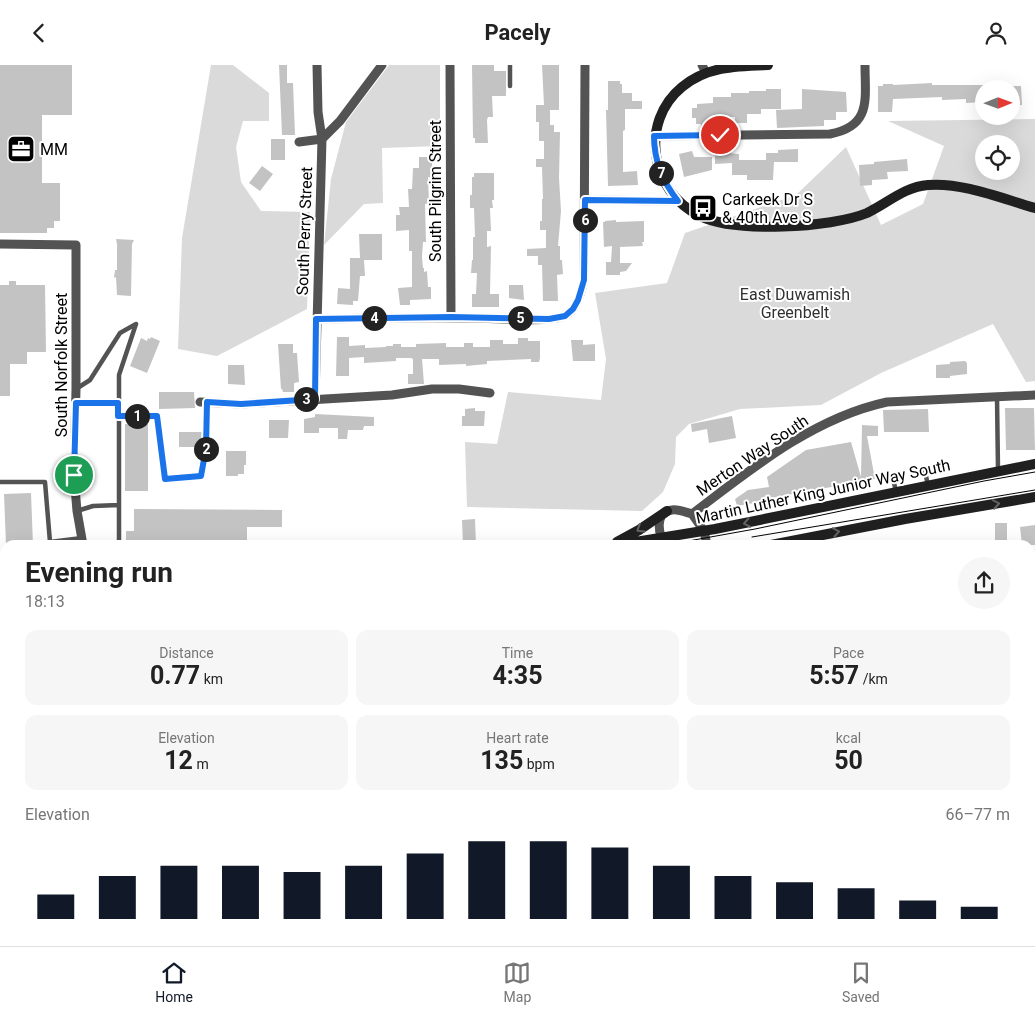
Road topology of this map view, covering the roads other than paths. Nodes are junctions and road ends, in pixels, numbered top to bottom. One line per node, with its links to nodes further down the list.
1 (317, 65): 11 (street, South Perry Street)
2 (382, 65): 11 (street)
3 (450, 65): 17 (street, South Pilgrim Street)
4 (510, 65): 9 (lane)
5 (585, 65): 13 (street)
6 (768, 65): 8 (main road)
7 (865, 65): 10 (street)
8 (704, 69): 10 (main road)
9 (510, 86)
10 (654, 136): 14 (main road)
11 (322, 139): 12 (street); 18 (street, South Perry Street)
12 (300, 142)
13 (585, 200): 14 (street); 17 (street)
14 (678, 201): 15 (main road)
15 (1035, 208)
16 (0, 244): 19 (street, South Norfolk Street)
17 (451, 317): 18 (street)
18 (316, 319): 23 (street, South Perry Street)
19 (76, 389): 25 (street, South Norfolk Street); 26 (lane)
20 (490, 393): 23 (street)
21 (1035, 395): 22 (street, Merton Way South)
22 (997, 397): 29 (lane); 39 (street, Merton Way South)
23 (315, 399): 24 (street)
24 (204, 402): 27 (lane)
25 (76, 403): 26 (lane); 37 (street, South Norfolk Street)
26 (118, 403): 27 (lane)
27 (118, 416): 36 (lane)
28 (1035, 464): 29 (main road, Martin Luther King Junior Way South)
29 (998, 470): 33 (main road, Martin Luther King Junior Way South)
30 (926, 472): 33 (lane)
31 (893, 478): 34 (lane)
32 (0, 482): 41 (lane)
33 (928, 485): 34 (main road, Martin Luther King Junior Way South)
34 (896, 492): 40 (main road, Martin Luther King Junior Way South, one-way to 40)
35 (1035, 497): 48 (main road, one-way to 35)
36 (118, 505): 37 (lane); 43 (lane)
37 (77, 511): 42 (street, South Norfolk Street)
38 (667, 511): 39 (street, Merton Way South); 44 (main road, one-way to 44); 45 (street)
39 (692, 514): 40 (street, Merton Way South)
40 (704, 531): 46 (main road, Martin Luther King Junior Way South); 47 (street, Merton Way South)
41 (50, 540)
42 (83, 540)
43 (119, 540)
44 (620, 540)
45 (664, 540)
46 (671, 540)
47 (706, 540)
48 (815, 540)
49 (0, 591): 50 (lane)
50 (0, 611)

